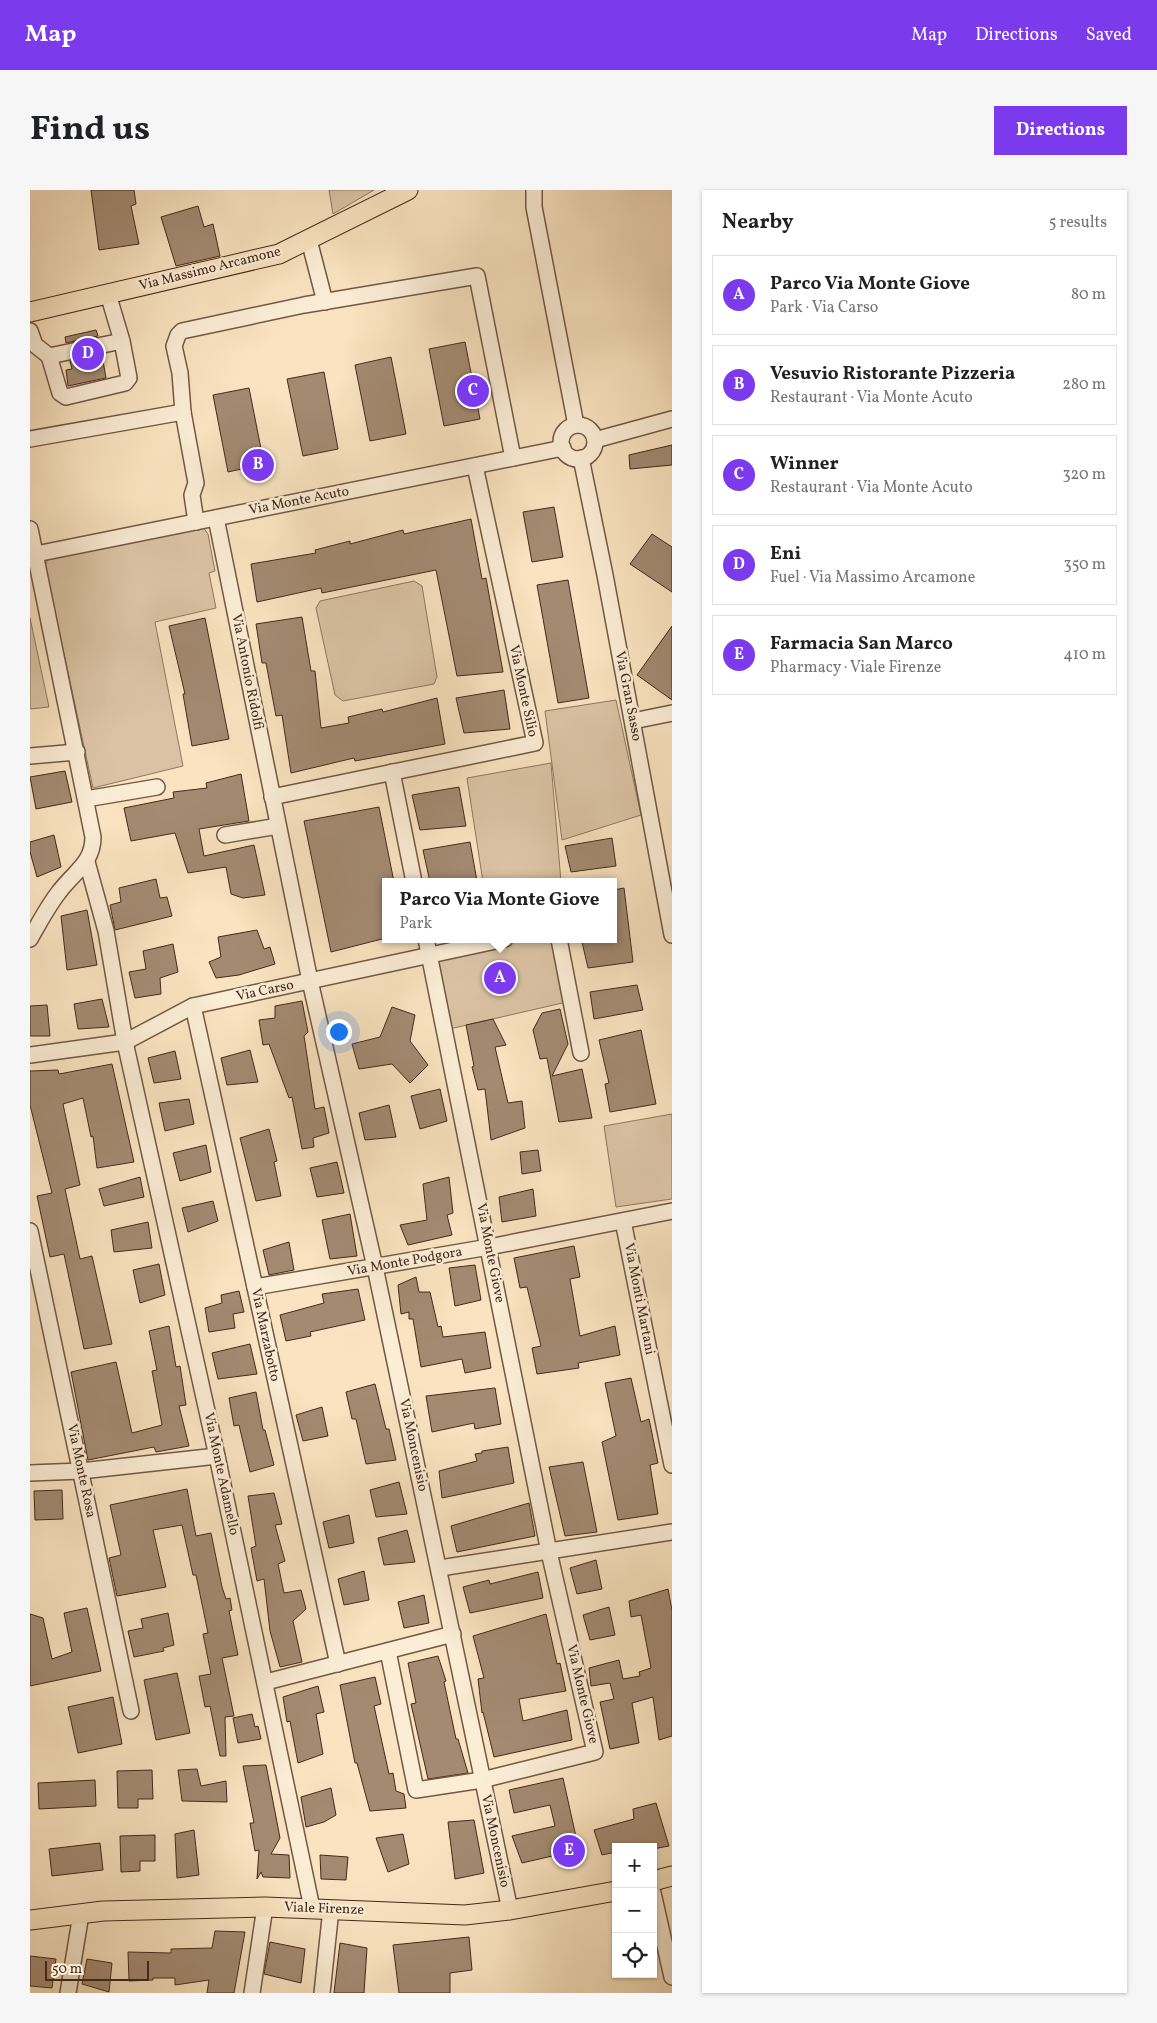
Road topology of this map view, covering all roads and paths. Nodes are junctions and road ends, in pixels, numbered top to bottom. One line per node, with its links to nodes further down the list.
1 (408, 190): 5 (main road, Via Massimo Arcamone)
2 (524, 190): 4 (street)
3 (534, 190): 4 (street)
4 (534, 207): 14 (street)
5 (309, 240): 6 (main road, Via Massimo Arcamone); 7 (street)
6 (108, 294): 8 (main road, Via Massimo Arcamone); 10 (street)
7 (325, 302): 12 (street); 18 (street)
8 (30, 312)
9 (30, 331): 11 (street)
10 (122, 341): 11 (street); 11 (street)
11 (49, 356)
12 (183, 412): 15 (street); 22 (street)
13 (672, 418): 16 (street)
14 (576, 425): 16 (street); 17 (street)
15 (30, 439)
16 (595, 440): 19 (street)
17 (563, 448): 18 (street, Via Monte Acuto); 19 (street)
18 (513, 458): 20 (street, Via Monte Acuto)
19 (581, 458): 27 (street, Via Gran Sasso)
20 (475, 466): 21 (street, Via Monte Acuto); 30 (street, Via Monte Silio)
21 (216, 518): 22 (street, Via Monte Acuto); 32 (street, Via Antonio Ridolfi)
22 (196, 522): 24 (street, Via Monte Acuto)
23 (30, 529): 24 (street)
24 (36, 554): 25 (street)
25 (36, 579): 28 (street)
26 (672, 713): 27 (street)
27 (633, 722): 38 (street, Via Gran Sasso)
28 (77, 752): 29 (street); 33 (street)
29 (30, 756)
30 (392, 772): 32 (street, Via Monte Silio); 37 (street)
31 (157, 787): 33 (street)
32 (272, 797): 34 (street, Via Antonio Ridolfi)
33 (86, 798): 36 (street)
34 (278, 826): 35 (street); 44 (street, Via Antonio Ridolfi)
35 (225, 835)
36 (87, 862): 39 (street); 46 (street, Via Monte Adamello)
37 (413, 878)
38 (672, 932)
39 (30, 939)
40 (427, 943): 43 (street, Via Monte Giove)
41 (487, 943): 43 (street, Via Carso)
42 (560, 943): 47 (street)
43 (429, 956): 44 (street, Via Carso); 52 (street, Via Monte Giove)
44 (310, 981): 45 (street, Via Carso); 53 (street, Via Moncenisio)
45 (193, 1006): 46 (street, Via Carso); 54 (street, Via Marzabotto)
46 (124, 1042): 48 (street, Via Carso); 55 (street, Via Monte Adamello)
47 (581, 1053)
48 (30, 1055)
49 (672, 1211): 50 (street, Via Monte Podgora)
50 (623, 1221): 52 (street, Via Monte Podgora); 56 (street, Via Monti Martani)
51 (30, 1231): 57 (street, Via Monte Rosa)
52 (489, 1247): 53 (street, Via Monte Podgora); 60 (street, Via Monte Giove)
53 (375, 1267): 54 (street, Via Monte Podgora); 61 (street, Via Moncenisio)
54 (254, 1287): 64 (street, Via Marzabotto)
55 (217, 1456): 57 (street); 65 (street, Via Monte Adamello)
56 (672, 1465)
57 (81, 1471): 58 (street); 66 (street, Via Monte Rosa)
58 (30, 1473)
59 (672, 1532): 60 (street)
60 (549, 1552): 61 (street); 67 (street, Via Monte Giove)
61 (440, 1568): 62 (street, Via Moncenisio)
62 (453, 1634): 63 (street); 67 (street, Via Moncenisio)
63 (388, 1651): 64 (street); 67 (street)
64 (338, 1664): 65 (street)
65 (266, 1682): 72 (street, Via Monte Adamello)
66 (131, 1711)
67 (482, 1780): 73 (street, Via Moncenisio)
68 (672, 1876): 69 (main road)
69 (657, 1880)
70 (612, 1892): 73 (main road, Viale Firenze)
71 (265, 1907): 72 (main road, Viale Firenze); 75 (main road, Viale Firenze); 79 (street)
72 (322, 1908): 73 (main road, Viale Firenze); 80 (street, Via Monte Adamello)
73 (510, 1910)
74 (657, 1911): 77 (street)
75 (81, 1914): 76 (main road, Viale Firenze); 78 (street)
76 (30, 1920)
77 (672, 1977)
78 (68, 1993)
79 (252, 1993)
80 (322, 1993)

